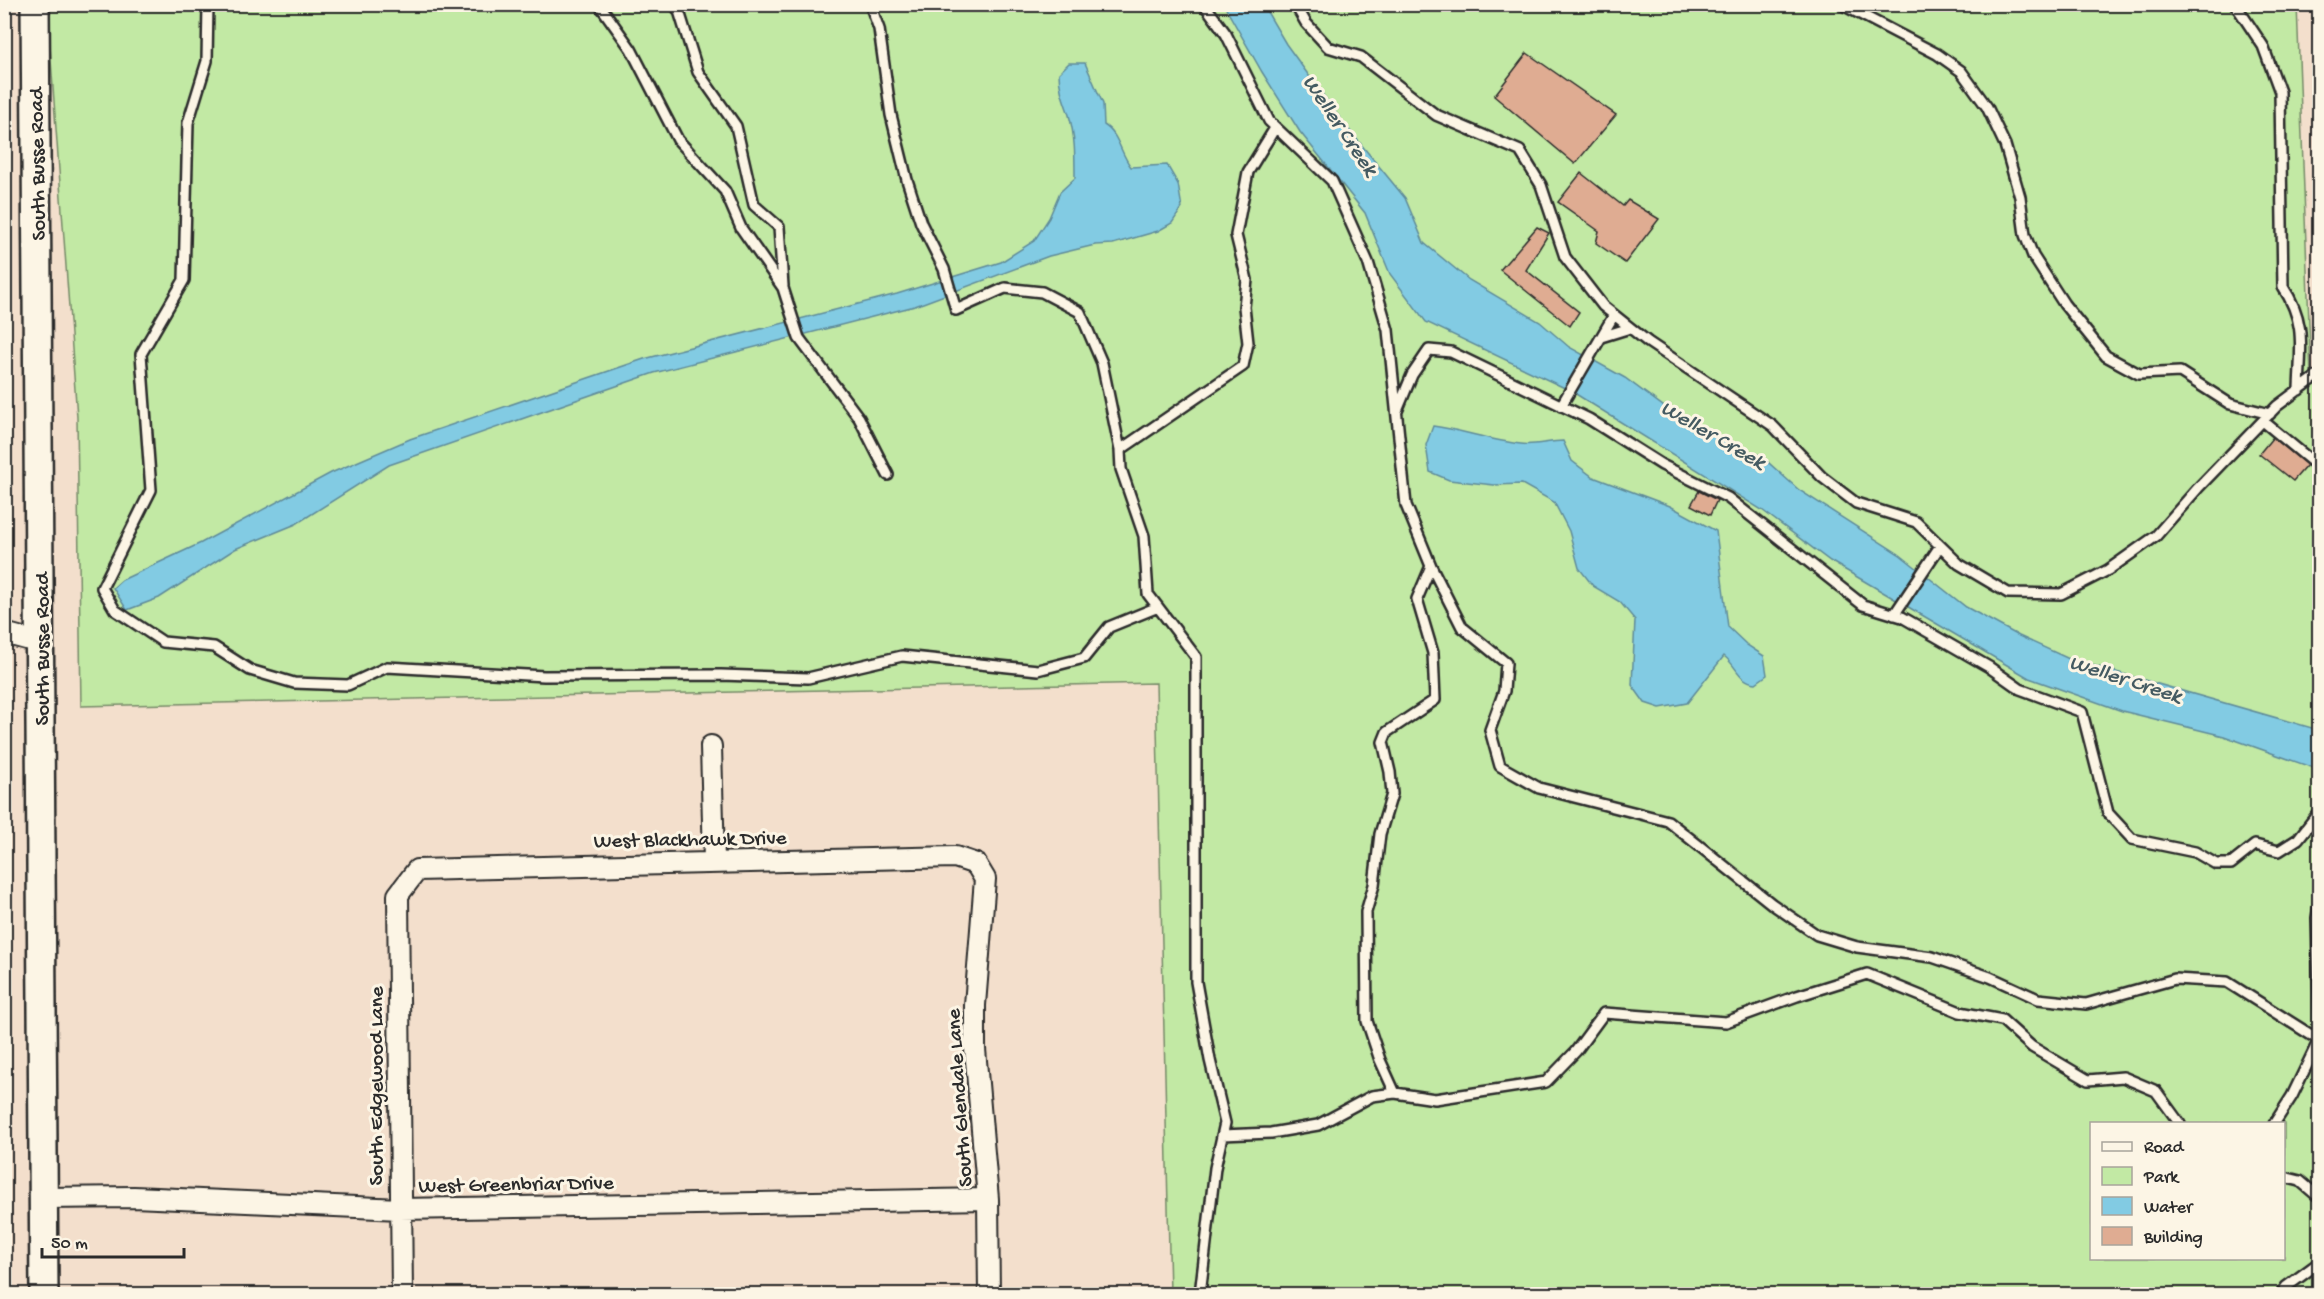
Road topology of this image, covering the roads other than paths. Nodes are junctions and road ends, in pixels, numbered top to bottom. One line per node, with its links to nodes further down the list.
1 (35, 4): 28 (main road, South Busse Road)
2 (208, 4): 25 (lane)
3 (599, 4): 11 (lane)
4 (674, 4): 11 (lane)
5 (870, 4): 20 (lane)
6 (1204, 4): 10 (lane)
7 (1295, 4): 12 (lane)
8 (1841, 4): 19 (lane)
9 (2235, 4): 16 (lane)
10 (1275, 128): 18 (lane); 20 (lane)
11 (783, 288): 22 (lane)
12 (1614, 315): 13 (lane); 14 (lane)
13 (1630, 328): 14 (lane); 23 (lane)
14 (1599, 341): 17 (lane)
15 (2319, 374): 16 (lane)
16 (2299, 390): 19 (lane)
17 (1561, 406): 18 (lane); 26 (lane)
18 (1396, 413): 24 (lane)
19 (2267, 418): 21 (lane); 23 (lane)
20 (1120, 450): 25 (lane)
21 (2319, 468)
22 (888, 474)
23 (1940, 546): 26 (lane)
24 (1431, 566): 36 (lane); 37 (lane)
25 (1158, 607): 40 (lane)
26 (1896, 611): 30 (lane)
27 (4, 633): 28 (street)
28 (41, 643): 42 (main road, South Busse Road)
29 (711, 746): 31 (street)
30 (2319, 811)
31 (714, 861): 32 (street, West Blackhawk Drive); 33 (street, West Blackhawk Drive)
32 (976, 864): 44 (street, South Glendale Lane)
33 (408, 880): 45 (street, South Edgewood Lane)
34 (2319, 900): 35 (lane)
35 (2319, 1029)
36 (2319, 1040): 39 (lane)
37 (1395, 1093): 38 (lane); 40 (lane)
38 (2179, 1122)
39 (2275, 1122)
40 (1222, 1135): 50 (lane)
41 (2285, 1177): 43 (lane)
42 (44, 1198): 45 (street, West Greenbriar Drive); 47 (main road, South Busse Road)
43 (2319, 1198)
44 (988, 1199): 45 (street, West Greenbriar Drive); 49 (street, South Glendale Lane)
45 (400, 1209): 48 (street, South Edgewood Lane)
46 (2319, 1262): 51 (lane)
47 (44, 1294)
48 (402, 1294)
49 (989, 1294)
50 (1200, 1294)
51 (2281, 1294)

